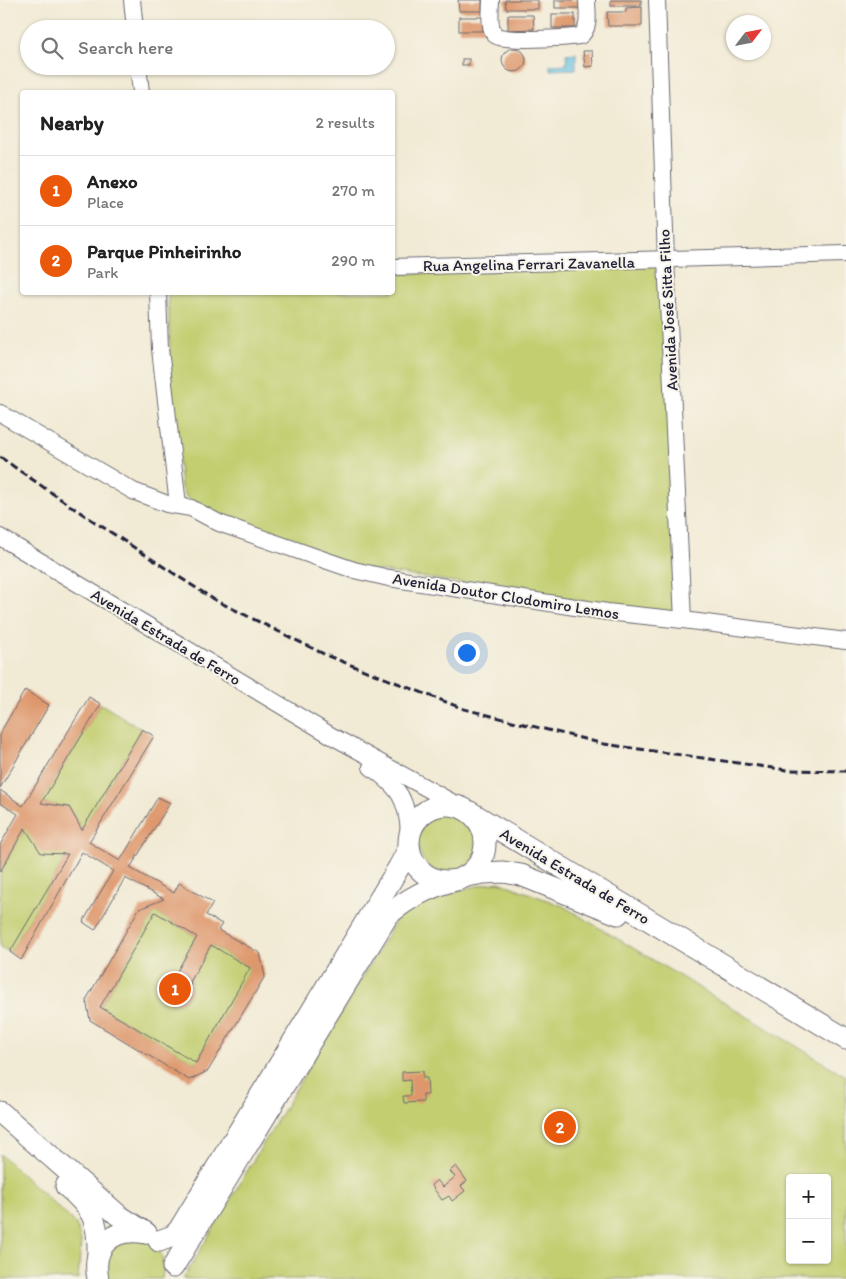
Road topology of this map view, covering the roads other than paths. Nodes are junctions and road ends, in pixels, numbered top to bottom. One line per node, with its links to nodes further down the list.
1 (132, 0): 5 (street)
2 (491, 0): 3 (street)
3 (587, 0)
4 (657, 0): 9 (street, Avenida José Sitta Filho)
5 (134, 20)
6 (139, 75): 7 (street)
7 (141, 90)
8 (846, 254): 9 (street, Rua Angelina Ferrari Zavanella)
9 (666, 260): 10 (street, Rua Angelina Ferrari Zavanella); 15 (street, Avenida José Sitta Filho)
10 (395, 267)
11 (158, 295): 13 (street)
12 (0, 413): 13 (street, Avenida Doutor Clodomiro Lemos)
13 (178, 506): 15 (street, Avenida Doutor Clodomiro Lemos)
14 (0, 537): 17 (street, Avenida Estrada de Ferro)
15 (682, 620): 16 (street, Avenida Doutor Clodomiro Lemos)
16 (846, 641)
17 (332, 736): 18 (street, Avenida Estrada de Ferro); 19 (street, Avenida Estrada de Ferro)
18 (463, 809): 19 (main road); 20 (main road, Avenida Estrada de Ferro); 21 (main road, Avenida Estrada de Ferro)
19 (409, 840): 20 (main road, Avenida Estrada de Ferro); 25 (main road)
20 (459, 879): 21 (main road, Avenida Estrada de Ferro); 27 (main road)
21 (681, 940): 22 (main road, Avenida Estrada de Ferro)
22 (846, 1039)
23 (0, 1112): 25 (main road)
24 (0, 1128): 26 (main road)
25 (152, 1237): 26 (main road); 27 (main road)
26 (98, 1254): 28 (main road)
27 (171, 1273)
28 (98, 1279)

